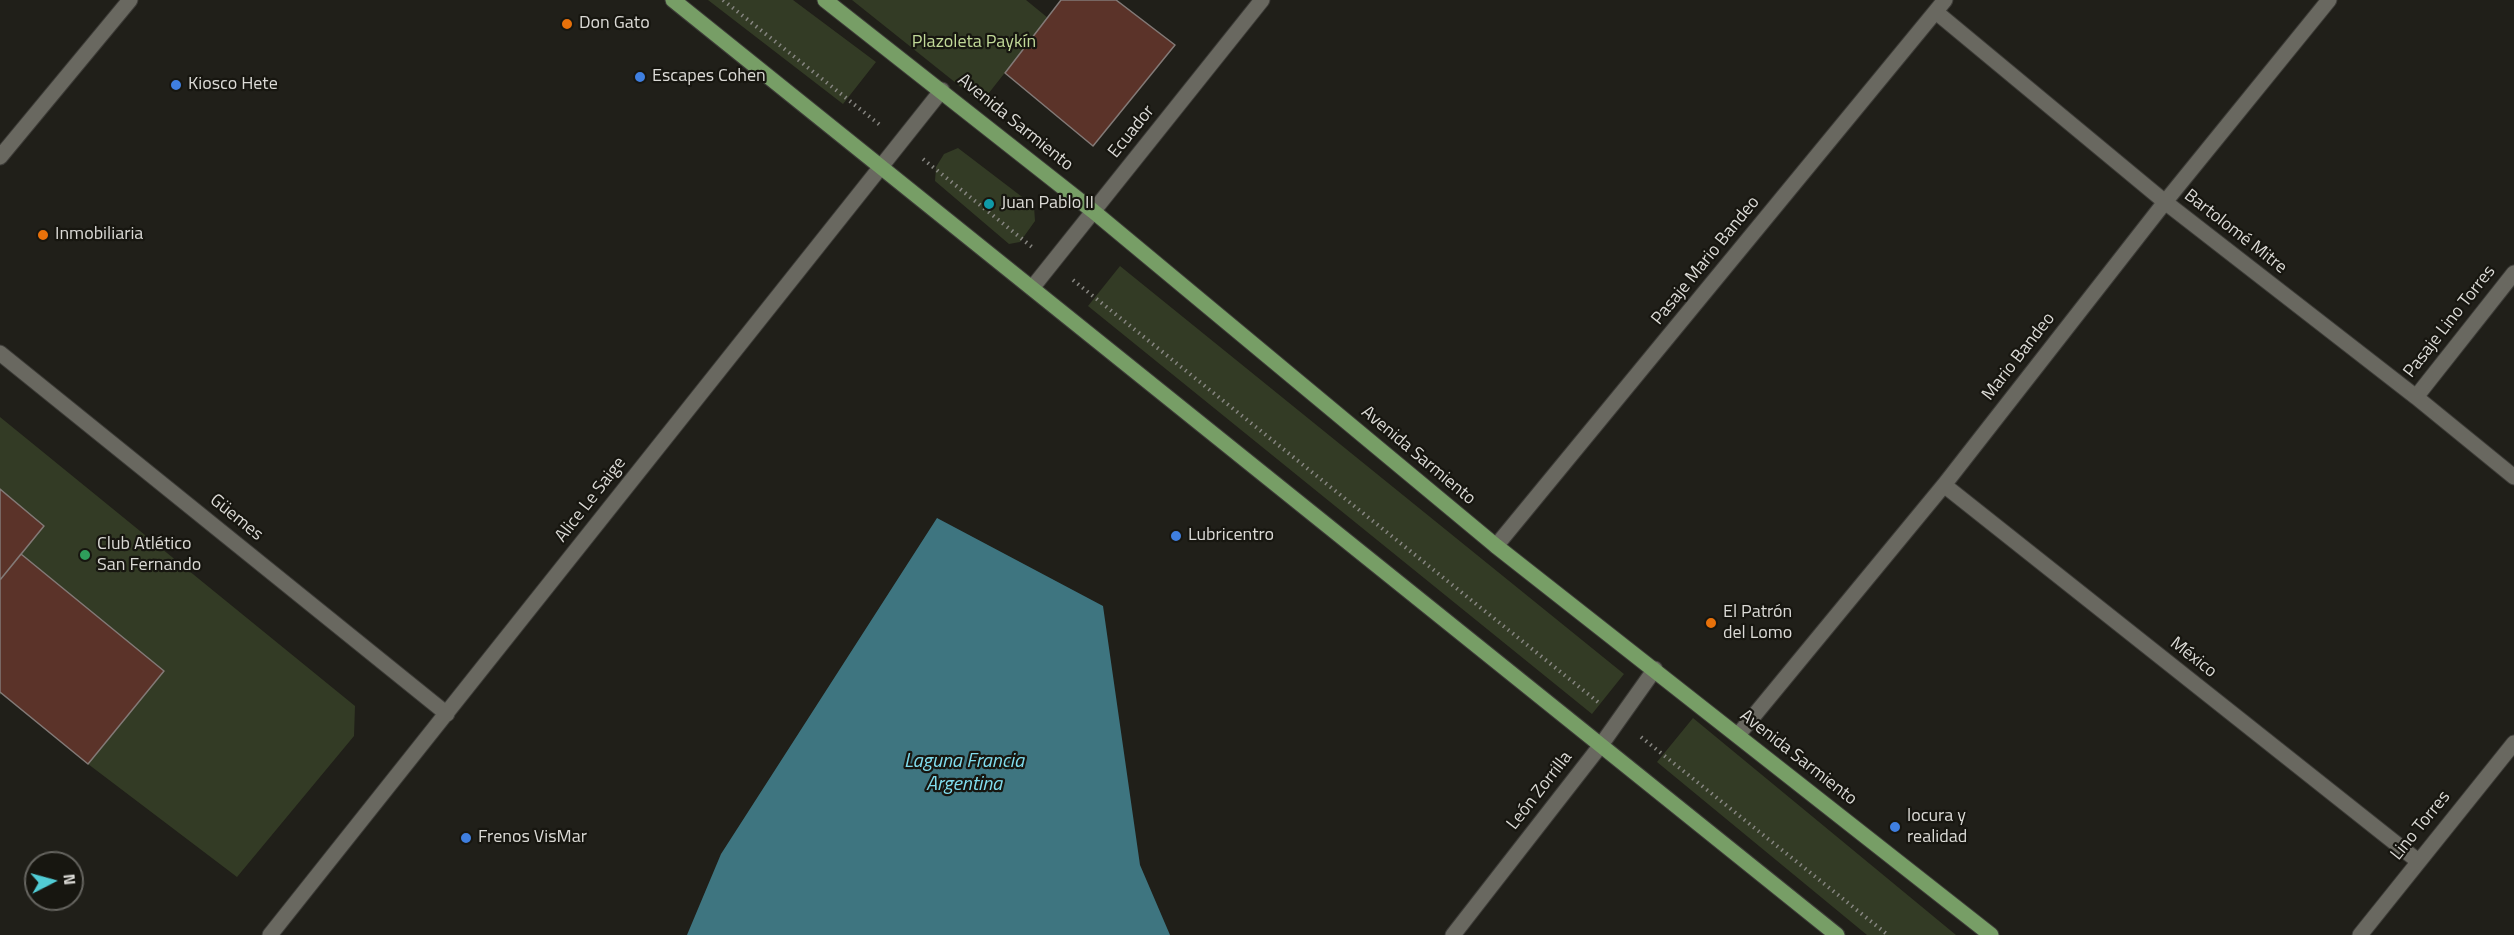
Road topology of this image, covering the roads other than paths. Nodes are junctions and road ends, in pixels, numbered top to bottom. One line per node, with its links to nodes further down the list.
1 (130, 0): 8 (street)
2 (673, 0): 9 (main road)
3 (825, 0): 7 (main road, Avenida Sarmiento)
4 (1262, 0): 11 (street, Ecuador)
5 (2329, 0): 10 (street, Mario Bandeo)
6 (1941, 6): 10 (street, Bartolomé Mitre); 18 (street, Pasaje Mario Bandeo)
7 (942, 90): 9 (street, Alice Le Saige); 11 (main road, Avenida Sarmiento)
8 (0, 157)
9 (881, 166): 13 (main road); 20 (street, Alice Le Saige)
10 (2165, 202): 15 (street, Bartolomé Mitre); 17 (street, Mario Bandeo)
11 (1094, 211): 13 (street, Ecuador); 18 (main road, Avenida Sarmiento)
12 (2514, 273): 15 (street, Pasaje Lino Torres)
13 (1032, 288): 23 (main road)
14 (0, 353): 20 (street, Güemes)
15 (2416, 397): 16 (street, Bartolomé Mitre)
16 (2514, 477)
17 (1944, 485): 21 (street, Mario Bandeo); 24 (street, México)
18 (1496, 546): 19 (main road, Avenida Sarmiento)
19 (1655, 669): 21 (main road, Avenida Sarmiento); 23 (street, León Zorrilla)
20 (447, 714): 25 (street, Alice Le Saige)
21 (1738, 735): 28 (main road, Avenida Sarmiento)
22 (2514, 743): 24 (street, Lino Torres)
23 (1601, 745): 26 (street, León Zorrilla); 27 (main road)
24 (2418, 861): 29 (street, Lino Torres)
25 (270, 935)
26 (1453, 935)
27 (1837, 935)
28 (1991, 935)
29 (2360, 935)

